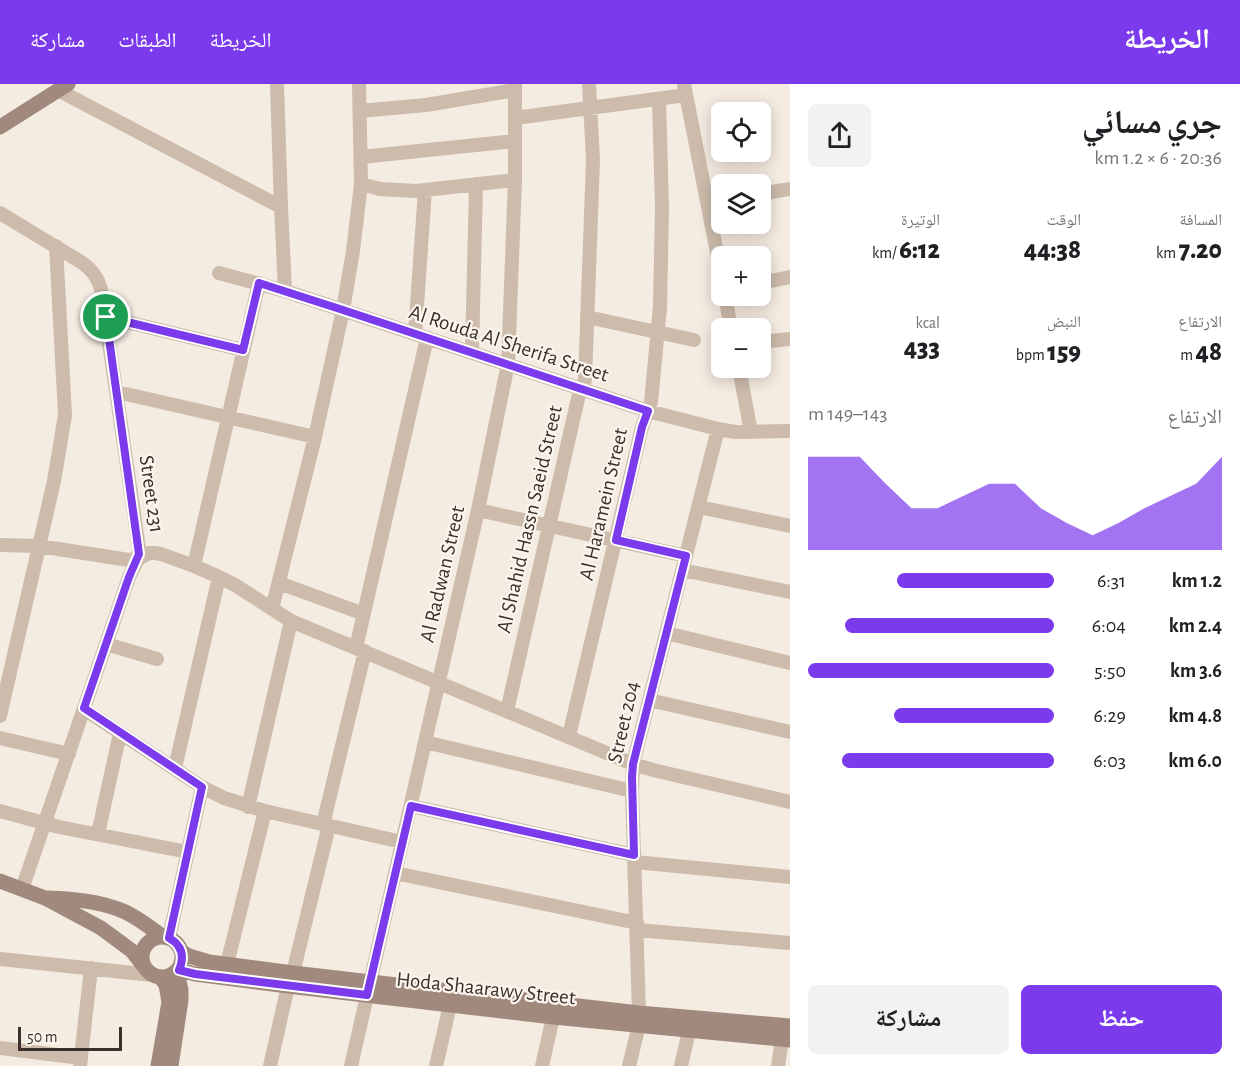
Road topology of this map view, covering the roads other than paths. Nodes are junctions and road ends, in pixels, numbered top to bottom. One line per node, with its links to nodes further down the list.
1 (277, 84): 22 (street)
2 (359, 84): 9 (street)
3 (589, 84): 8 (street, Al Shahid Hassn Saeid Street)
4 (63, 87): 11 (street); 22 (street)
5 (515, 87): 9 (street); 10 (street, Al Radwan Street)
6 (685, 90): 7 (street); 21 (street)
7 (659, 99): 8 (street); 34 (street, Al Haramein Street)
8 (591, 108): 10 (street); 33 (street, Al Shahid Hassn Saeid Street)
9 (360, 111): 13 (street)
10 (515, 118): 12 (street, Al Radwan Street)
11 (0, 127)
12 (515, 141): 13 (street); 14 (street, Al Radwan Street)
13 (361, 157): 15 (street)
14 (515, 180): 16 (street); 41 (street, Al Radwan Street)
15 (361, 184): 18 (street); 31 (street)
16 (476, 184): 18 (street); 40 (street)
17 (790, 189): 19 (street)
18 (425, 190): 35 (street)
19 (771, 192)
20 (711, 204): 21 (street)
21 (707, 205): 25 (street)
22 (281, 207): 30 (street)
23 (0, 213): 24 (street, Street 231)
24 (56, 246): 32 (street, Street 231); 57 (street)
25 (715, 246)
26 (219, 273): 29 (street, Al Rouda Al Sherifa Street)
27 (790, 277): 28 (street)
28 (771, 281)
29 (259, 283): 30 (street, Al Rouda Al Sherifa Street); 39 (street)
30 (285, 291): 31 (street, Al Rouda Al Sherifa Street)
31 (343, 310): 35 (street, Al Rouda Al Sherifa Street); 50 (street)
32 (106, 317): 39 (street); 44 (street, Street 231)
33 (587, 317): 34 (street); 43 (street, Al Shahid Hassn Saeid Street)
34 (657, 333): 37 (street); 45 (street, Al Haramein Street)
35 (421, 336): 40 (street, Al Rouda Al Sherifa Street); 66 (street)
36 (790, 339): 38 (street)
37 (694, 340)
38 (771, 341)
39 (243, 350): 46 (street)
40 (472, 352): 41 (street, Al Rouda Al Sherifa Street)
41 (508, 364): 43 (street, Al Rouda Al Sherifa Street); 52 (street, Al Radwan Street)
42 (741, 378): 49 (street)
43 (582, 389): 45 (street, Al Rouda Al Sherifa Street); 53 (street, Al Shahid Hassn Saeid Street)
44 (117, 392): 46 (street); 59 (street, Street 231)
45 (648, 411): 47 (street, Al Rouda Al Sherifa Street); 55 (street, Al Haramein Street)
46 (228, 417): 50 (street); 60 (street)
47 (718, 429): 49 (street, Al Rouda Al Sherifa Street); 51 (street, Street 204)
48 (790, 431): 49 (street, Al Rouda Al Sherifa Street)
49 (751, 432)
50 (315, 436): 63 (street)
51 (699, 507): 54 (street); 58 (street, Street 204)
52 (478, 510): 53 (street); 73 (street, Al Radwan Street)
53 (549, 526): 55 (street); 76 (street, Al Shahid Hassn Saeid Street)
54 (790, 526)
55 (616, 540): 58 (street); 80 (street, Al Haramein Street)
56 (0, 545): 57 (street)
57 (39, 546): 59 (street); 77 (street)
58 (686, 556): 61 (street, Street 204)
59 (138, 559): 60 (street); 69 (street, Street 231)
60 (194, 566): 62 (street)
61 (682, 570): 64 (street); 68 (street, Street 204)
62 (219, 576): 65 (street); 85 (street)
63 (279, 583): 65 (street); 66 (street)
64 (790, 592)
65 (272, 609): 67 (street)
66 (364, 614): 70 (street)
67 (291, 621): 70 (street); 90 (street)
68 (666, 633): 72 (street); 74 (street, Street 204)
69 (106, 644): 71 (street); 75 (street, Street 231)
70 (361, 650): 73 (street); 94 (street)
71 (157, 659)
72 (790, 663)
73 (439, 682): 76 (street); 82 (street, Al Radwan Street)
74 (650, 700): 78 (street); 84 (street, Street 204)
75 (84, 708): 79 (street); 83 (street, Street 231)
76 (507, 711): 80 (street)
77 (0, 716)
78 (790, 732)
79 (120, 733): 85 (street); 95 (street)
80 (568, 736): 84 (street)
81 (0, 738): 83 (street)
82 (425, 742): 87 (street); 89 (street, Al Radwan Street)
83 (69, 754): 93 (street, Street 231)
84 (633, 764): 87 (street, Street 204); 88 (street)
85 (175, 768): 86 (street)
86 (202, 787): 90 (street); 97 (street)
87 (632, 791): 98 (street, Street 204)
88 (790, 802)
89 (411, 806): 96 (street, Al Radwan Street); 98 (street)
90 (248, 807): 92 (street)
91 (0, 811): 93 (street)
92 (265, 811): 94 (street); 109 (street)
93 (45, 824): 95 (street); 102 (street, Street 231)
94 (325, 825): 96 (street); 113 (street)
95 (98, 834): 97 (street)
96 (402, 842): 99 (street, Al Radwan Street)
97 (188, 852): 105 (street)
98 (634, 858): 100 (street); 104 (street, Street 204)
99 (395, 873): 104 (street); 114 (street, Al Radwan Street)
100 (790, 877)
101 (0, 881): 102 (street)
102 (22, 889): 103 (street)
103 (45, 898): 105 (street); 112 (street)
104 (637, 926): 106 (street); 117 (street, Street 204)
105 (166, 937): 107 (street); 112 (street)
106 (790, 943)
107 (182, 952): 109 (street, Hoda Shaarawy Street); 111 (street)
108 (0, 959): 110 (street)
109 (227, 964): 113 (street, Hoda Shaarawy Street)
110 (91, 968): 112 (street); 121 (street)
111 (178, 971): 112 (street); 113 (street, Hoda Shaarawy Street); 123 (street)
112 (152, 972): 122 (street)
113 (290, 979): 114 (street, Hoda Shaarawy Street); 124 (street)
114 (369, 988): 115 (street, Hoda Shaarawy Street); 117 (street, Hoda Shaarawy Street); 125 (street, Al Radwan Street)
115 (450, 1005): 116 (street, Hoda Shaarawy Street); 126 (street)
116 (553, 1017): 117 (street, Hoda Shaarawy Street); 127 (street)
117 (639, 1019): 118 (street, Hoda Shaarawy Street); 119 (street, Hoda Shaarawy Street); 128 (street, Street 204)
118 (689, 1030): 119 (street, Hoda Shaarawy Street); 129 (street)
119 (787, 1035): 130 (street)
120 (0, 1048): 121 (street)
121 (81, 1062)
122 (158, 1066)
123 (171, 1066)
124 (270, 1066)
125 (351, 1066)
126 (436, 1066)
127 (542, 1066)
128 (629, 1066)
129 (681, 1066)
130 (778, 1066)

